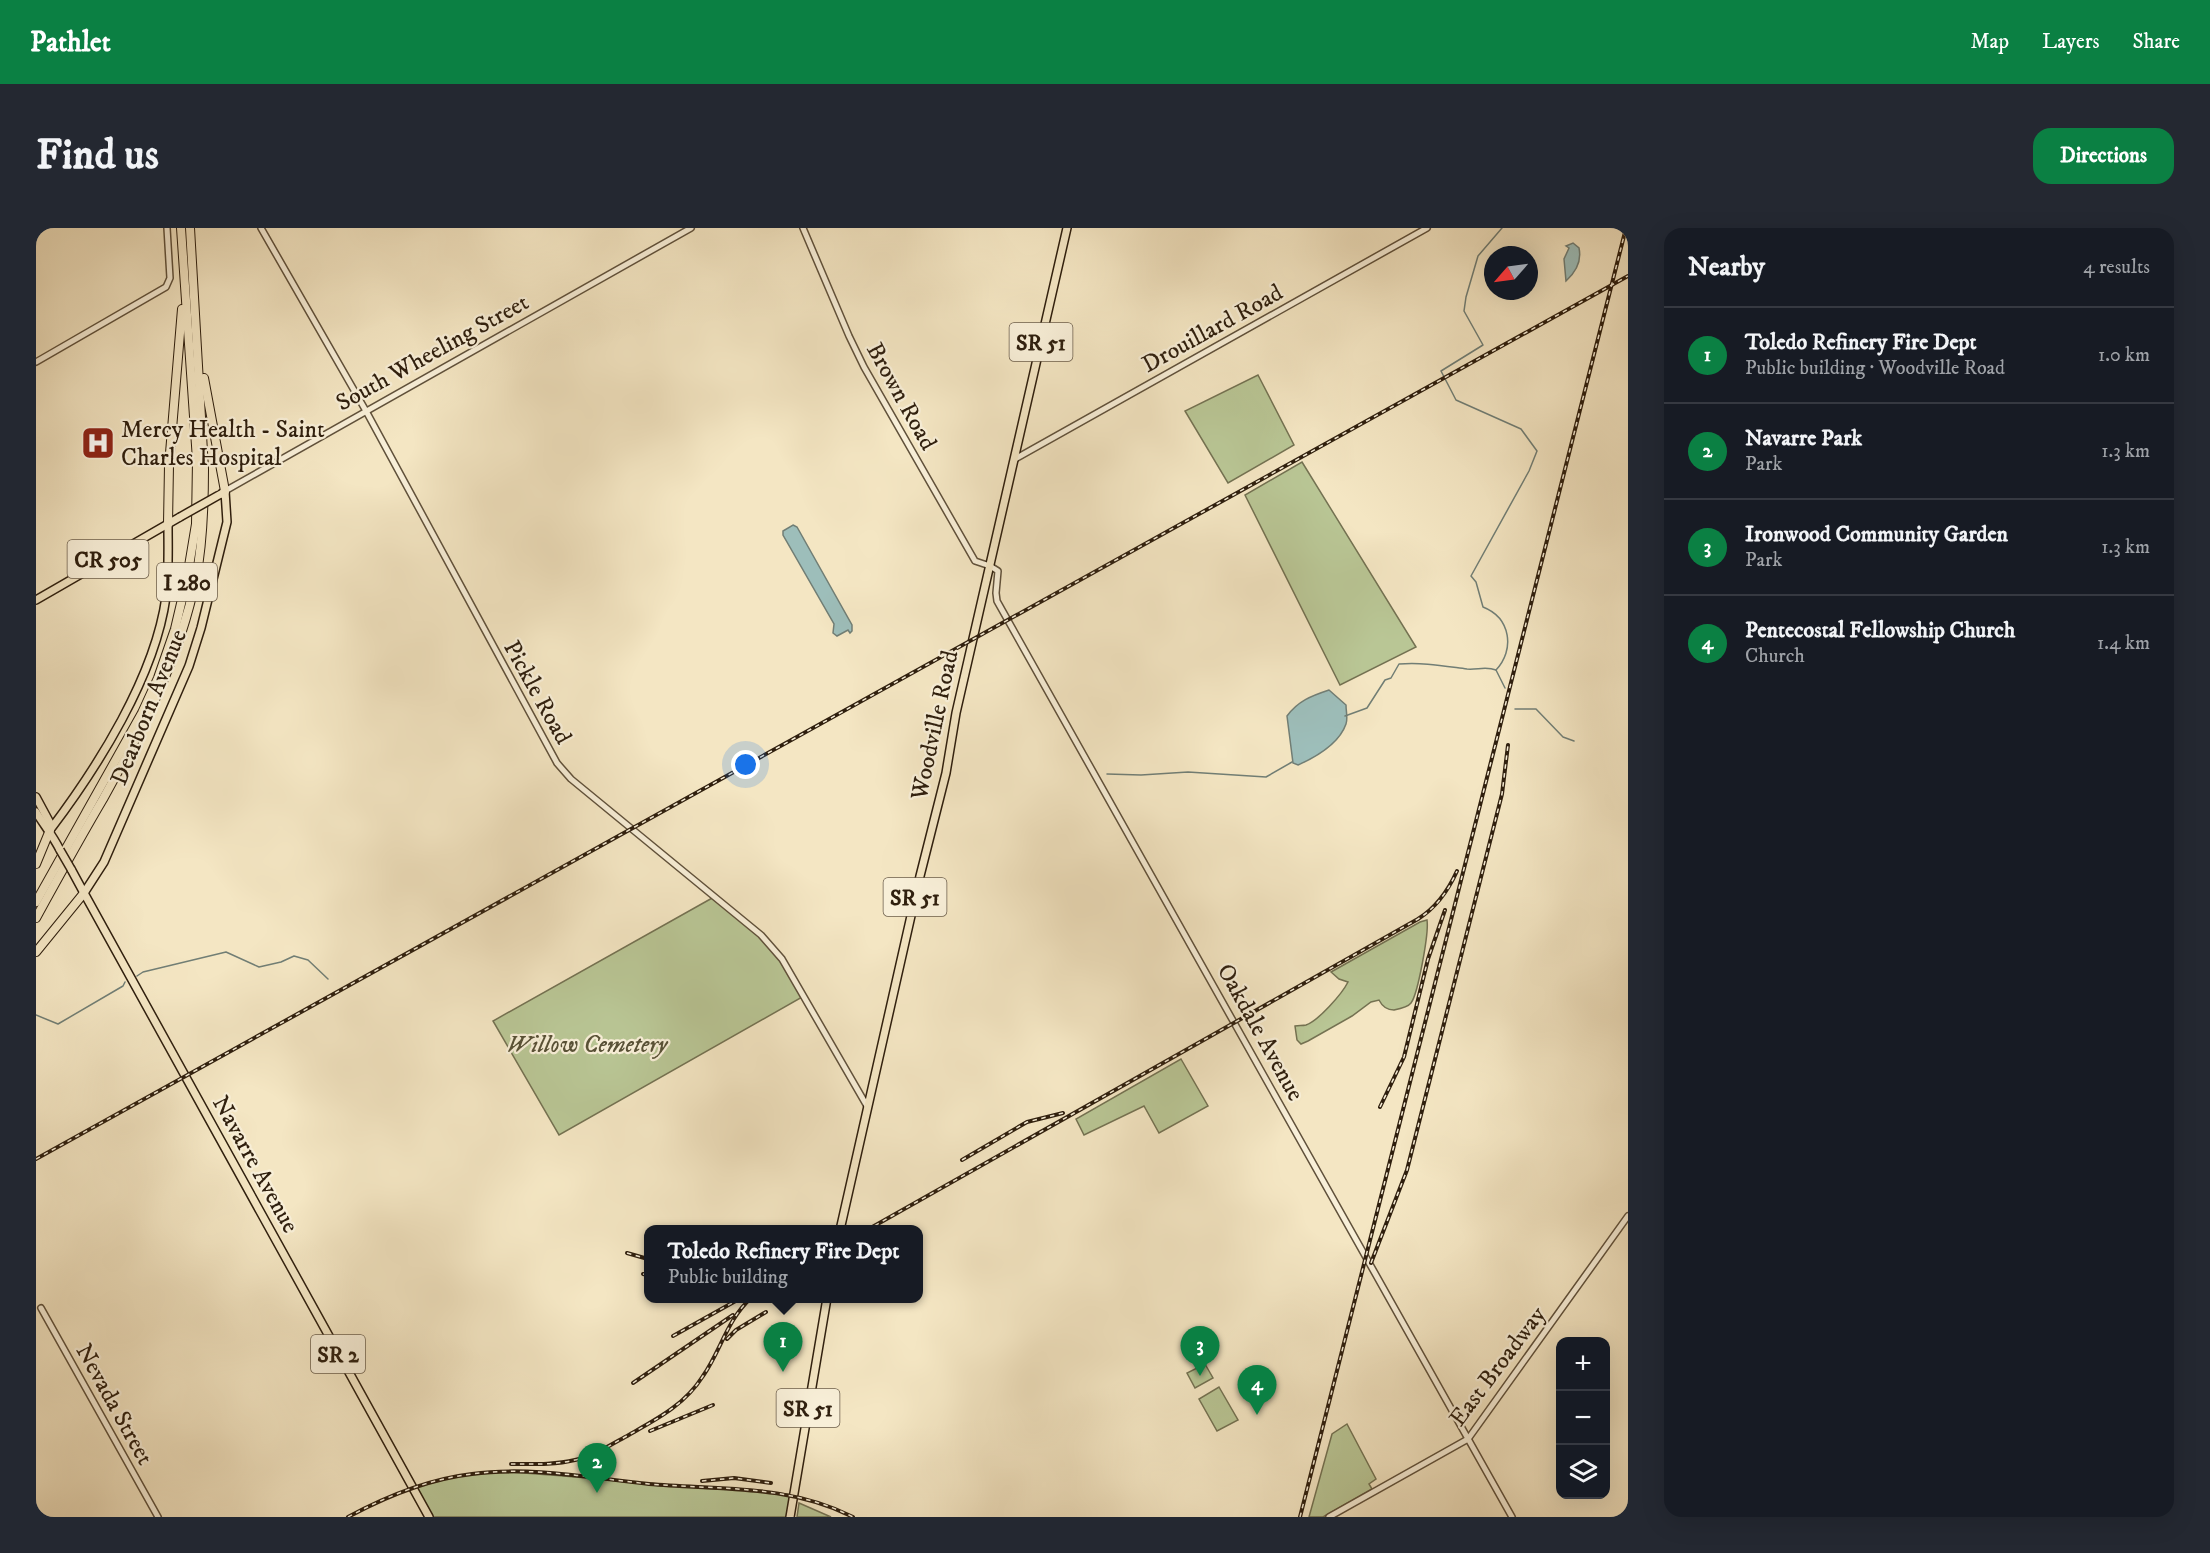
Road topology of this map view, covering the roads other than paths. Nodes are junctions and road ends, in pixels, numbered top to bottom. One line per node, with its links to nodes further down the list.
1 (167, 228): 11 (street)
2 (181, 228): 9 (highway, I 280)
3 (190, 228): 10 (highway, I 280)
4 (261, 228): 12 (street, Pickle Road)
5 (691, 228): 12 (street, South Wheeling Street / CR 505)
6 (803, 228): 16 (street, Brown Road)
7 (1067, 228): 13 (main road, Woodville Road / SR 51)
8 (1427, 228): 13 (street, Drouillard Road)
9 (183, 274): 15 (highway); 23 (highway, I 280)
10 (198, 347): 14 (highway); 24 (highway, I 280)
11 (36, 362)
12 (366, 411): 14 (street, South Wheeling Street / CR 505); 26 (street, Pickle Road)
13 (1015, 459): 16 (main road, Woodville Road / SR 51)
14 (222, 493): 15 (main road, South Wheeling Street / CR 505, bridge); 22 (main road, Dearborn Avenue)
15 (168, 524): 17 (main road, South Wheeling Street / CR 505); 20 (main road)
16 (990, 566): 26 (main road, Woodville Road / SR 51); 31 (street, Oakdale Avenue)
17 (36, 600)
18 (36, 797): 19 (main road, Navarre Avenue / SR 2)
19 (38, 807): 20 (main road, Navarre Avenue / SR 2)
20 (50, 830): 21 (highway); 22 (main road, Navarre Avenue / SR 2, bridge)
21 (36, 864)
22 (84, 893): 25 (highway); 33 (main road, Navarre Avenue / SR 2)
23 (36, 902)
24 (36, 918)
25 (36, 951)
26 (867, 1106): 28 (main road, Woodville Road / SR 51)
27 (1628, 1215): 31 (street, East Broadway)
28 (841, 1225)
29 (826, 1303): 34 (main road, SR 51)
30 (41, 1308): 32 (street, Nevada Street)
31 (1468, 1439): 35 (street, East Broadway); 36 (street, Oakdale Avenue)
32 (158, 1517)
33 (429, 1517)
34 (790, 1517)
35 (1329, 1517)
36 (1512, 1517)

